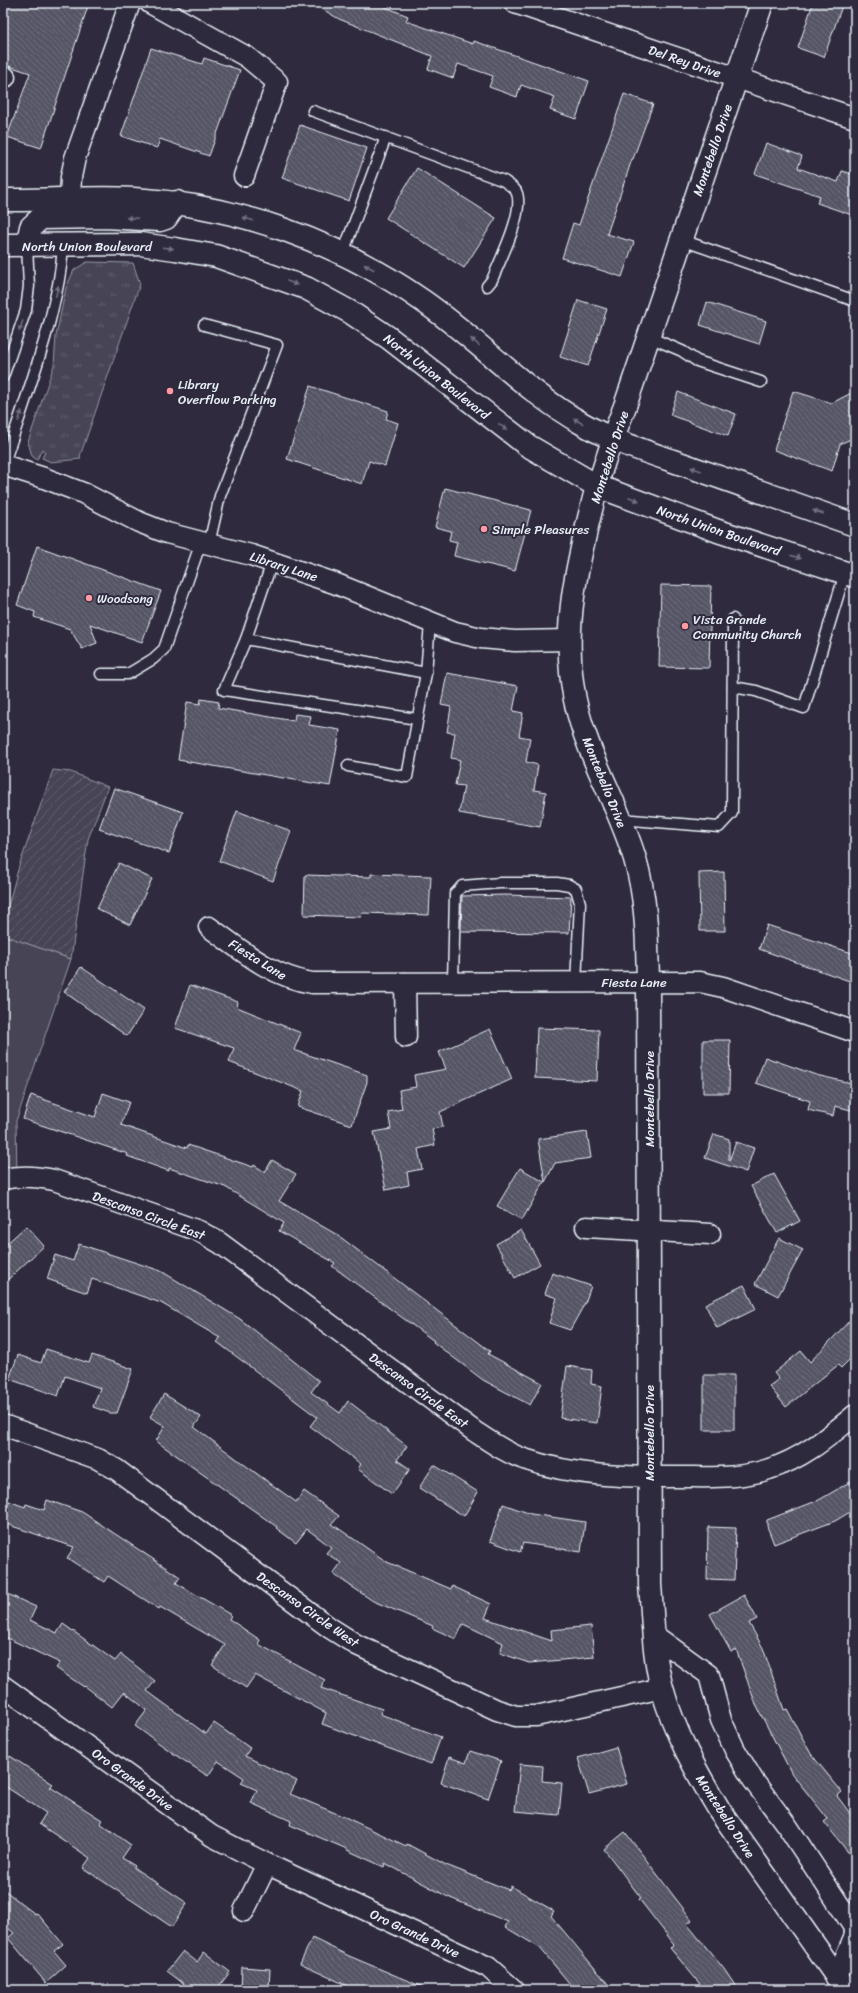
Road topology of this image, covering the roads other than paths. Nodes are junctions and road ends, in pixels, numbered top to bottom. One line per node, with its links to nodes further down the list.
1 (130, 3): 10 (street)
2 (150, 3): 9 (street)
3 (515, 3): 5 (street, Del Rey Drive)
4 (762, 3): 5 (main road, Montebello Drive)
5 (736, 78): 7 (street, Del Rey Drive); 13 (main road, Montebello Drive)
6 (313, 111): 8 (lane)
7 (855, 118)
8 (386, 138): 17 (lane); 18 (lane)
9 (244, 176)
10 (70, 199): 11 (main road); 12 (main road)
11 (3, 200)
12 (177, 202): 16 (main road, one-way to 16); 17 (main road, one-way to 12)
13 (682, 240): 19 (lane); 21 (main road, Montebello Drive)
14 (63, 244): 16 (main road, North Union Boulevard); 25 (lane, one-way to 14); 26 (main road, North Union Boulevard, one-way to 26)
15 (3, 245): 16 (main road, North Union Boulevard)
16 (28, 246): 22 (lane, one-way to 22)
17 (342, 253): 24 (main road, one-way to 17)
18 (487, 286)
19 (855, 301)
20 (204, 325): 28 (lane)
21 (649, 337): 23 (lane); 24 (main road, Montebello Drive)
22 (3, 377)
23 (761, 382)
24 (612, 440): 26 (street, Montebello Drive); 27 (main road, one-way to 24)
25 (3, 466): 28 (street, Library Lane)
26 (598, 486): 30 (main road, North Union Boulevard, one-way to 30); 34 (main road, Montebello Drive)
27 (855, 525)
28 (205, 543): 29 (street, Library Lane); 36 (lane)
29 (272, 562): 32 (street, Library Lane); 33 (lane)
30 (850, 575): 37 (lane)
31 (733, 619): 37 (lane)
32 (430, 623): 34 (street, Library Lane); 35 (lane)
33 (246, 639): 35 (lane); 38 (lane)
34 (570, 640): 40 (main road, Montebello Drive)
35 (426, 673): 38 (lane)
36 (101, 674)
37 (733, 687): 40 (lane)
38 (417, 720): 39 (lane)
39 (348, 766)
40 (620, 819): 43 (main road, Montebello Drive)
41 (209, 927): 44 (street, Fiesta Lane)
42 (576, 982): 43 (street, Fiesta Lane); 45 (street, Fiesta Lane); 45 (lane)
43 (648, 982): 46 (street, Fiesta Lane); 50 (main road, Montebello Drive)
44 (405, 983): 45 (street, Fiesta Lane); 47 (street)
45 (453, 983)
46 (855, 1032)
47 (406, 1037)
48 (3, 1179): 54 (street, Descanso Circle East)
49 (586, 1227): 50 (street)
50 (649, 1230): 51 (street); 54 (main road, Montebello Drive)
51 (710, 1234)
52 (855, 1415): 54 (street, Descanso Circle East)
53 (3, 1425): 57 (street, Descanso Circle West)
54 (650, 1477): 55 (main road, Montebello Drive)
55 (654, 1636): 57 (main road, Montebello Drive); 60 (street)
56 (3, 1686): 58 (street, Oro Grande Drive)
57 (662, 1688): 62 (main road, Montebello Drive)
58 (267, 1864): 59 (street); 63 (street, Oro Grande Drive)
59 (244, 1911)
60 (855, 1928)
61 (855, 1935): 62 (street, Montebello Drive)
62 (842, 1984)
63 (514, 1990)

